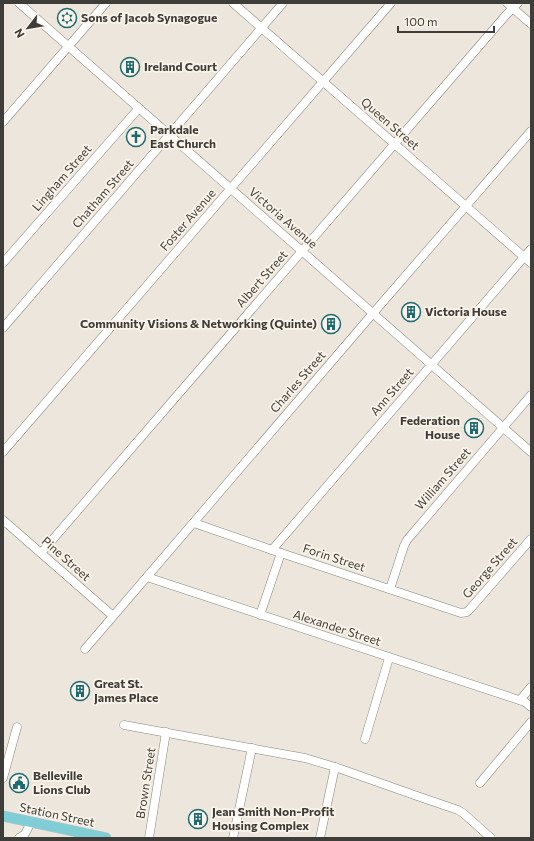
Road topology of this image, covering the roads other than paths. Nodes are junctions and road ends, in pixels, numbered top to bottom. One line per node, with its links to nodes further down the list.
1 (19, 3): 9 (street, Victoria Avenue)
2 (106, 3): 9 (street)
3 (233, 3): 8 (street, Queen Street)
4 (283, 3): 8 (street, Chatham Street)
5 (391, 3): 10 (street, Foster Avenue)
6 (513, 5): 7 (street); 15 (street, Albert Street)
7 (531, 24)
8 (262, 28): 10 (street, Queen Street); 14 (street, Chatham Street)
9 (69, 47): 11 (street, Victoria Avenue); 12 (street)
10 (323, 82): 15 (street, Queen Street); 16 (street, Foster Avenue)
11 (139, 108): 14 (street, Victoria Avenue); 21 (street, Lingham Street)
12 (3, 122)
13 (531, 131): 17 (street, Charles Street)
14 (170, 135): 16 (street, Victoria Avenue); 24 (street, Chatham Street)
15 (395, 145): 17 (street, Queen Street); 19 (street, Albert Street)
16 (231, 188): 19 (street, Victoria Avenue); 28 (street, Foster Avenue)
17 (466, 206): 20 (street, Queen Street); 23 (street, Charles Street)
18 (531, 249): 20 (street, Ann Street)
19 (302, 251): 23 (street, Victoria Avenue); 34 (street, Albert Street)
20 (524, 257): 22 (street, Queen Street); 25 (street, Ann Street)
21 (3, 263)
22 (531, 263)
23 (374, 313): 25 (street, Victoria Avenue); 30 (street, Charles Street)
24 (3, 328)
25 (431, 364): 27 (street, Victoria Avenue); 33 (street, Ann Street)
26 (531, 395): 27 (street, William Street)
27 (503, 428): 29 (street, Victoria Avenue); 37 (street, William Street)
28 (3, 452)
29 (531, 452)
30 (194, 523): 33 (street, Forin Street); 36 (street, Charles Street)
31 (5, 525): 34 (street, Pine Street)
32 (531, 539): 38 (street, George Street)
33 (272, 550): 35 (street, Forin Street)
34 (41, 553): 40 (street, Pine Street)
35 (281, 553): 37 (street, Forin Street); 39 (street)
36 (147, 577): 39 (street, Alexander Street); 40 (street, Charles Street)
37 (390, 589): 38 (street, Forin Street)
38 (467, 612)
39 (260, 615): 42 (street, Alexander Street)
40 (113, 616): 41 (street, Charles Street)
41 (85, 649)
42 (389, 658): 44 (street, Alexander Street); 50 (street)
43 (531, 687): 44 (street)
44 (520, 700): 45 (street, Alexander Street)
45 (531, 707)
46 (531, 722): 54 (street)
47 (124, 725): 49 (street)
48 (17, 727): 53 (street)
49 (166, 732): 51 (street); 59 (street, Brown Street)
50 (364, 739)
51 (252, 748): 52 (street); 60 (street)
52 (335, 767): 61 (street); 62 (street)
53 (3, 778)
54 (480, 783)
55 (3, 816): 56 (main road, Station Street)
56 (31, 822): 57 (street); 58 (main road, Station Street)
57 (19, 838)
58 (106, 838)
59 (149, 838)
60 (233, 838)
61 (320, 838)
62 (491, 838)

